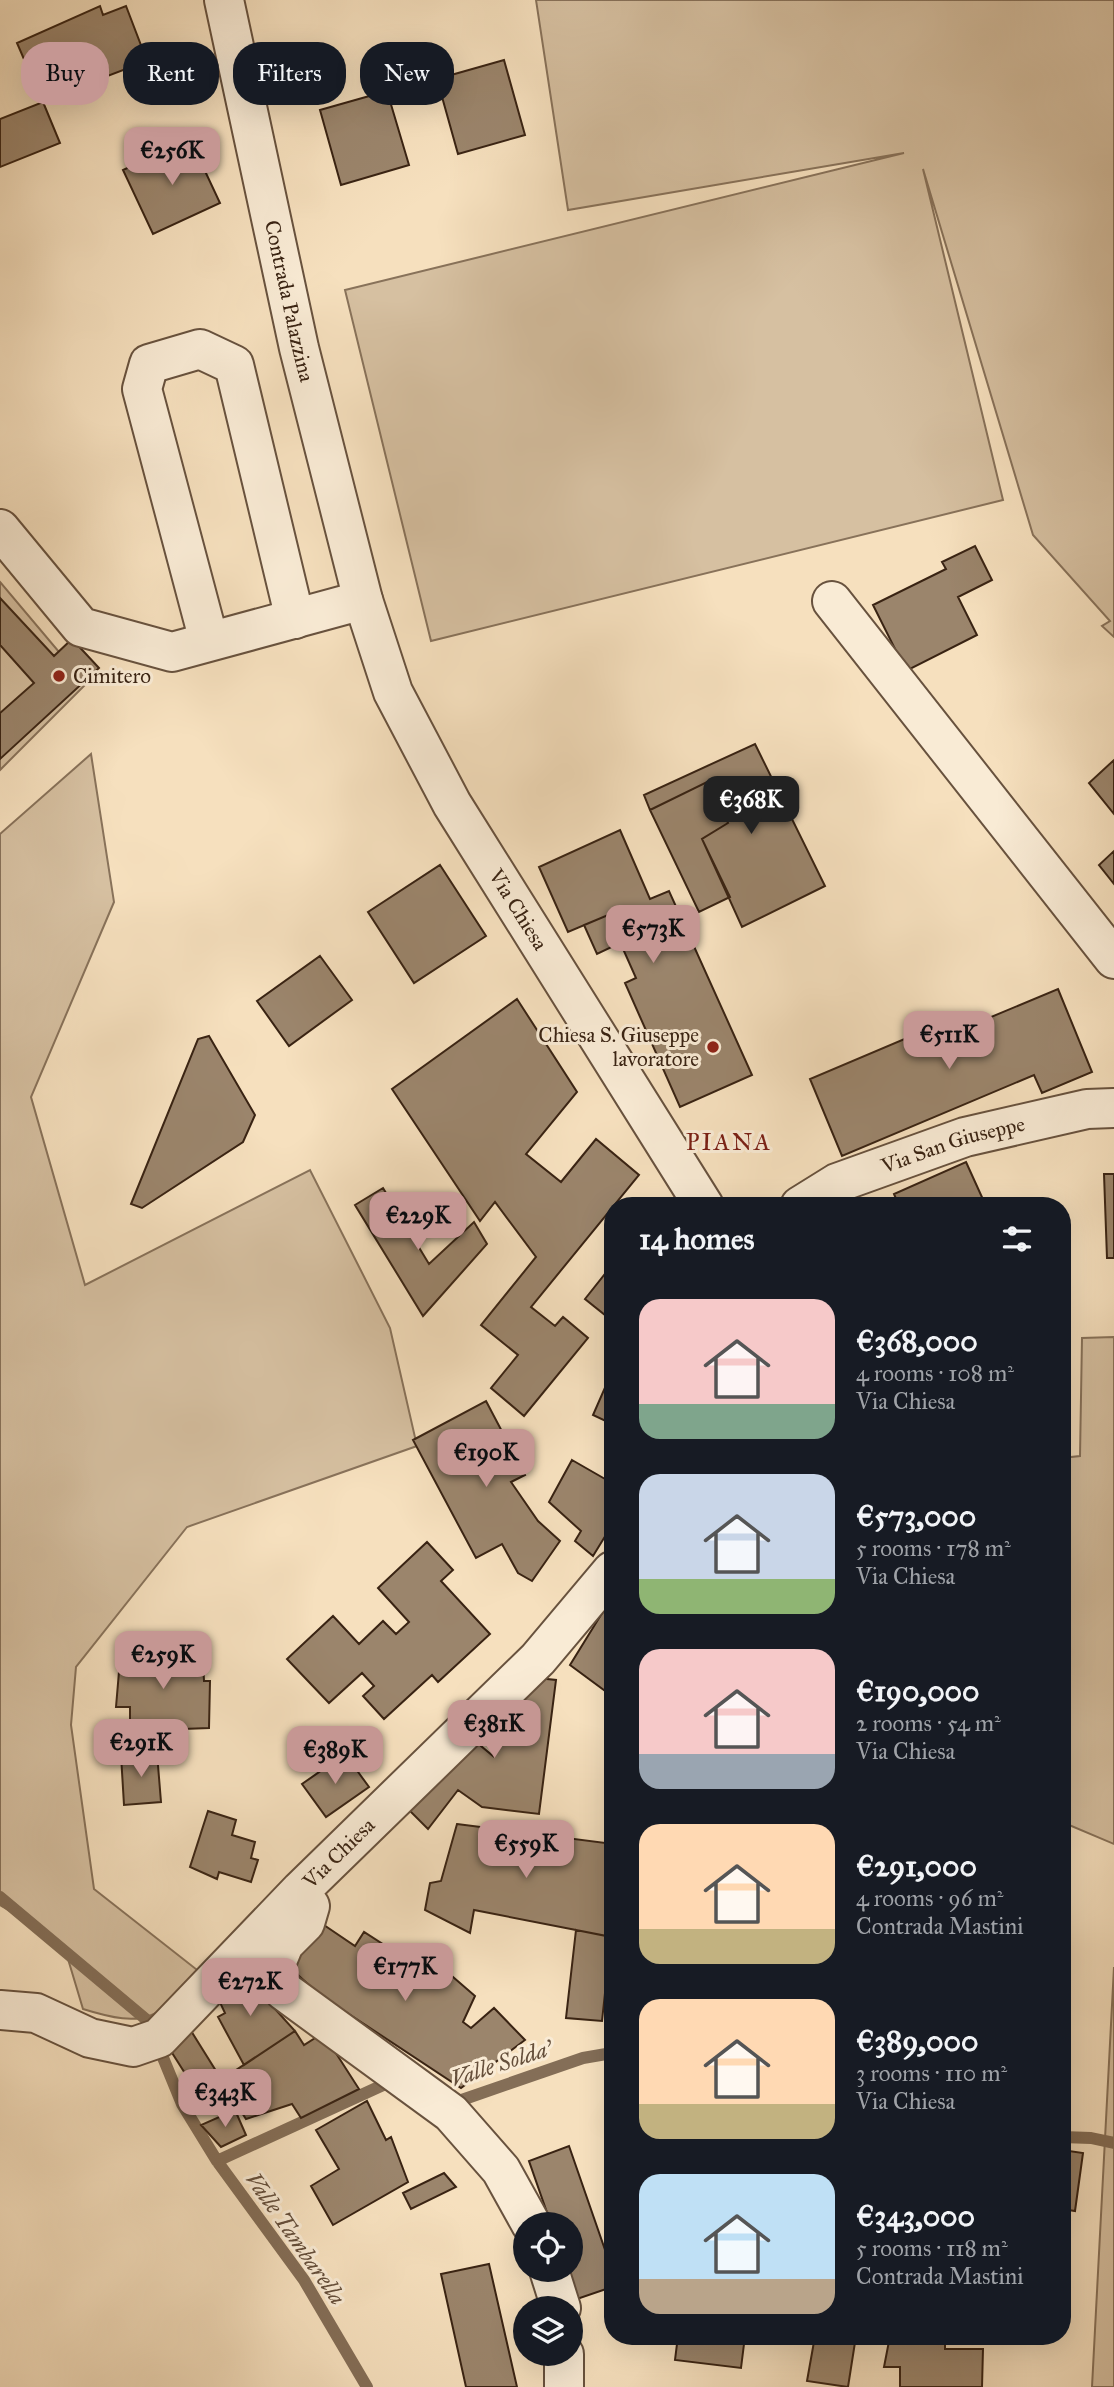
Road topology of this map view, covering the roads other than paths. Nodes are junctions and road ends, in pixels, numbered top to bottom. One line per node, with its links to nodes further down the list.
1 (224, 0): 3 (street, Contrada Palazzina)
2 (0, 529): 6 (street)
3 (363, 600): 5 (street); 9 (street, Via Chiesa)
4 (832, 601): 7 (street)
5 (295, 619): 6 (street); 6 (street)
6 (209, 641)
7 (1114, 959)
8 (1114, 1108): 10 (street, Via San Giuseppe)
9 (698, 1197)
10 (814, 1197)
11 (604, 1581): 12 (street, Via Chiesa)
12 (300, 1890): 13 (street); 14 (street, Via Chiesa)
13 (0, 2010)
14 (524, 2212)
15 (564, 2366): 16 (street)
16 (564, 2387)

